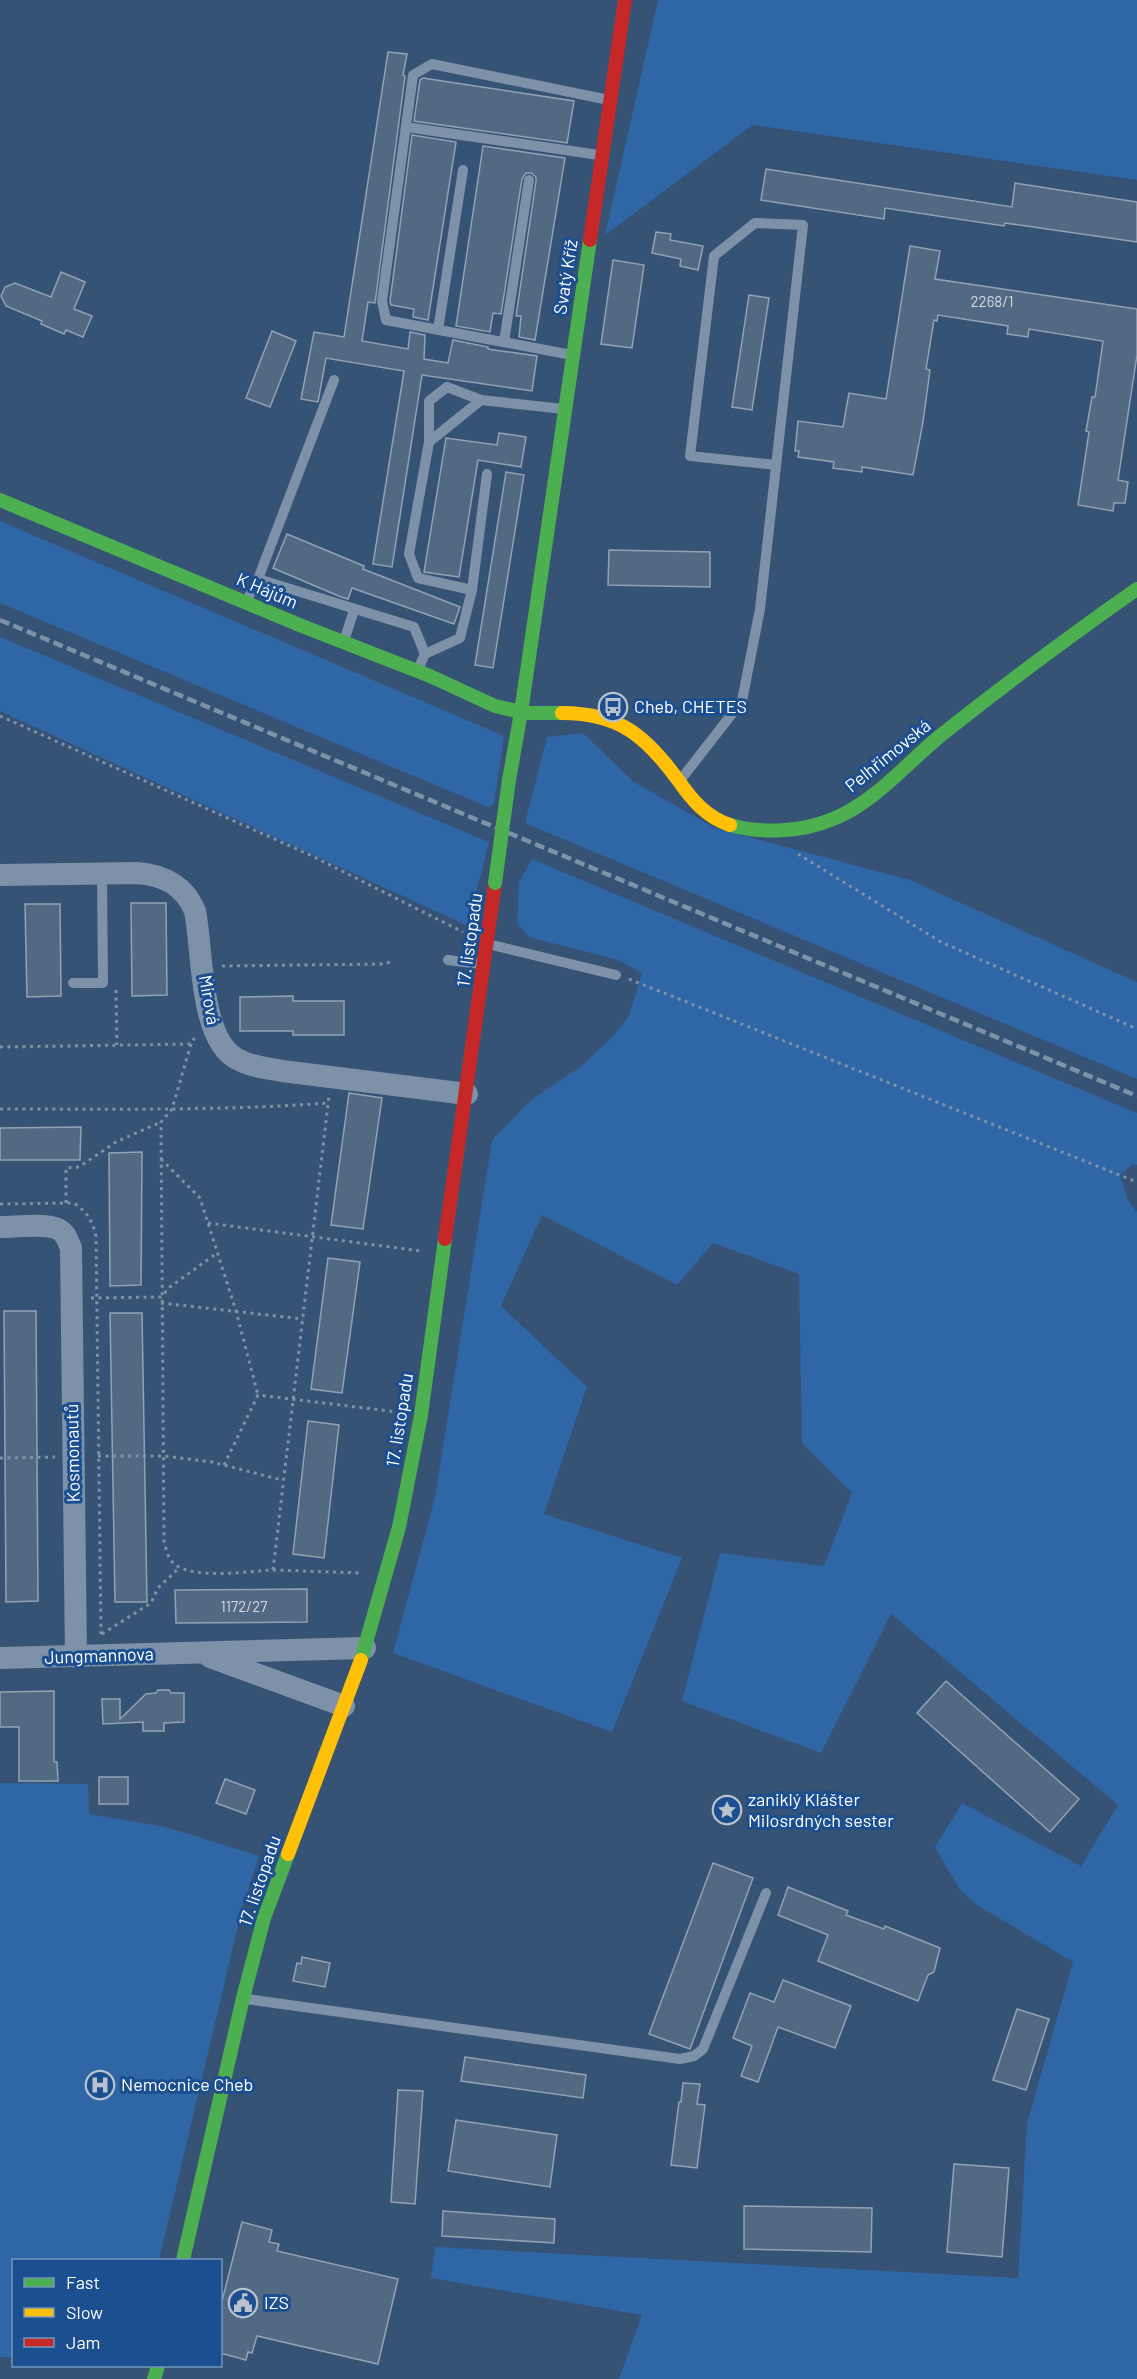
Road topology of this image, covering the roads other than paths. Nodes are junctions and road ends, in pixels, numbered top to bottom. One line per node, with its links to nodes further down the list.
1 (626, 0): 2 (street, Svatý Kříž)
2 (611, 100): 3 (lane); 4 (street, Svatý Kříž)
3 (406, 127): 4 (lane); 7 (lane)
4 (602, 155): 9 (street, Svatý Kříž)
5 (464, 170): 7 (lane)
6 (529, 180): 8 (lane)
7 (438, 330): 8 (lane)
8 (504, 342): 9 (lane)
9 (572, 355): 12 (street, Svatý Kříž)
10 (334, 380): 18 (lane)
11 (481, 400): 12 (lane); 13 (lane); 13 (lane)
12 (564, 409): 17 (street, Svatý Kříž)
13 (429, 442): 19 (lane)
14 (776, 465): 14 (lane); 27 (lane)
15 (487, 474): 19 (lane)
16 (0, 500): 21 (street, K Hájům)
17 (541, 560): 26 (street, 17. listopadu)
18 (258, 579): 21 (lane); 22 (lane)
19 (472, 590): 24 (lane)
20 (1137, 590): 27 (street, Pelhřimovská)
21 (246, 601): 23 (street, K Hájům)
22 (354, 610): 23 (lane); 24 (lane)
23 (343, 642): 25 (street, K Hájům)
24 (425, 654): 25 (lane)
25 (418, 671): 26 (street, K Hájům)
26 (521, 712): 27 (street, Pelhřimovská); 30 (street, 17. listopadu, bridge)
27 (680, 781)
28 (102, 873): 29 (street, Mírová); 34 (lane); 35 (street, Mírová)
29 (0, 875)
30 (487, 944): 32 (street, 17. listopadu); 33 (lane)
31 (448, 960): 32 (lane)
32 (484, 965): 35 (street, 17. listopadu)
33 (616, 975)
34 (73, 983)
35 (467, 1094): 37 (street, 17. listopadu)
36 (0, 1227): 39 (street, Kosmonautů)
37 (365, 1648): 38 (street, Jungmannova); 41 (street, 17. listopadu)
38 (197, 1653): 39 (street, Jungmannova); 41 (street, Jungmannova)
39 (76, 1657): 40 (street, Jungmannova)
40 (0, 1658)
41 (344, 1706): 43 (street, 17. listopadu)
42 (766, 1893): 43 (lane)
43 (243, 1998): 44 (street, 17. listopadu)
44 (183, 2259)

